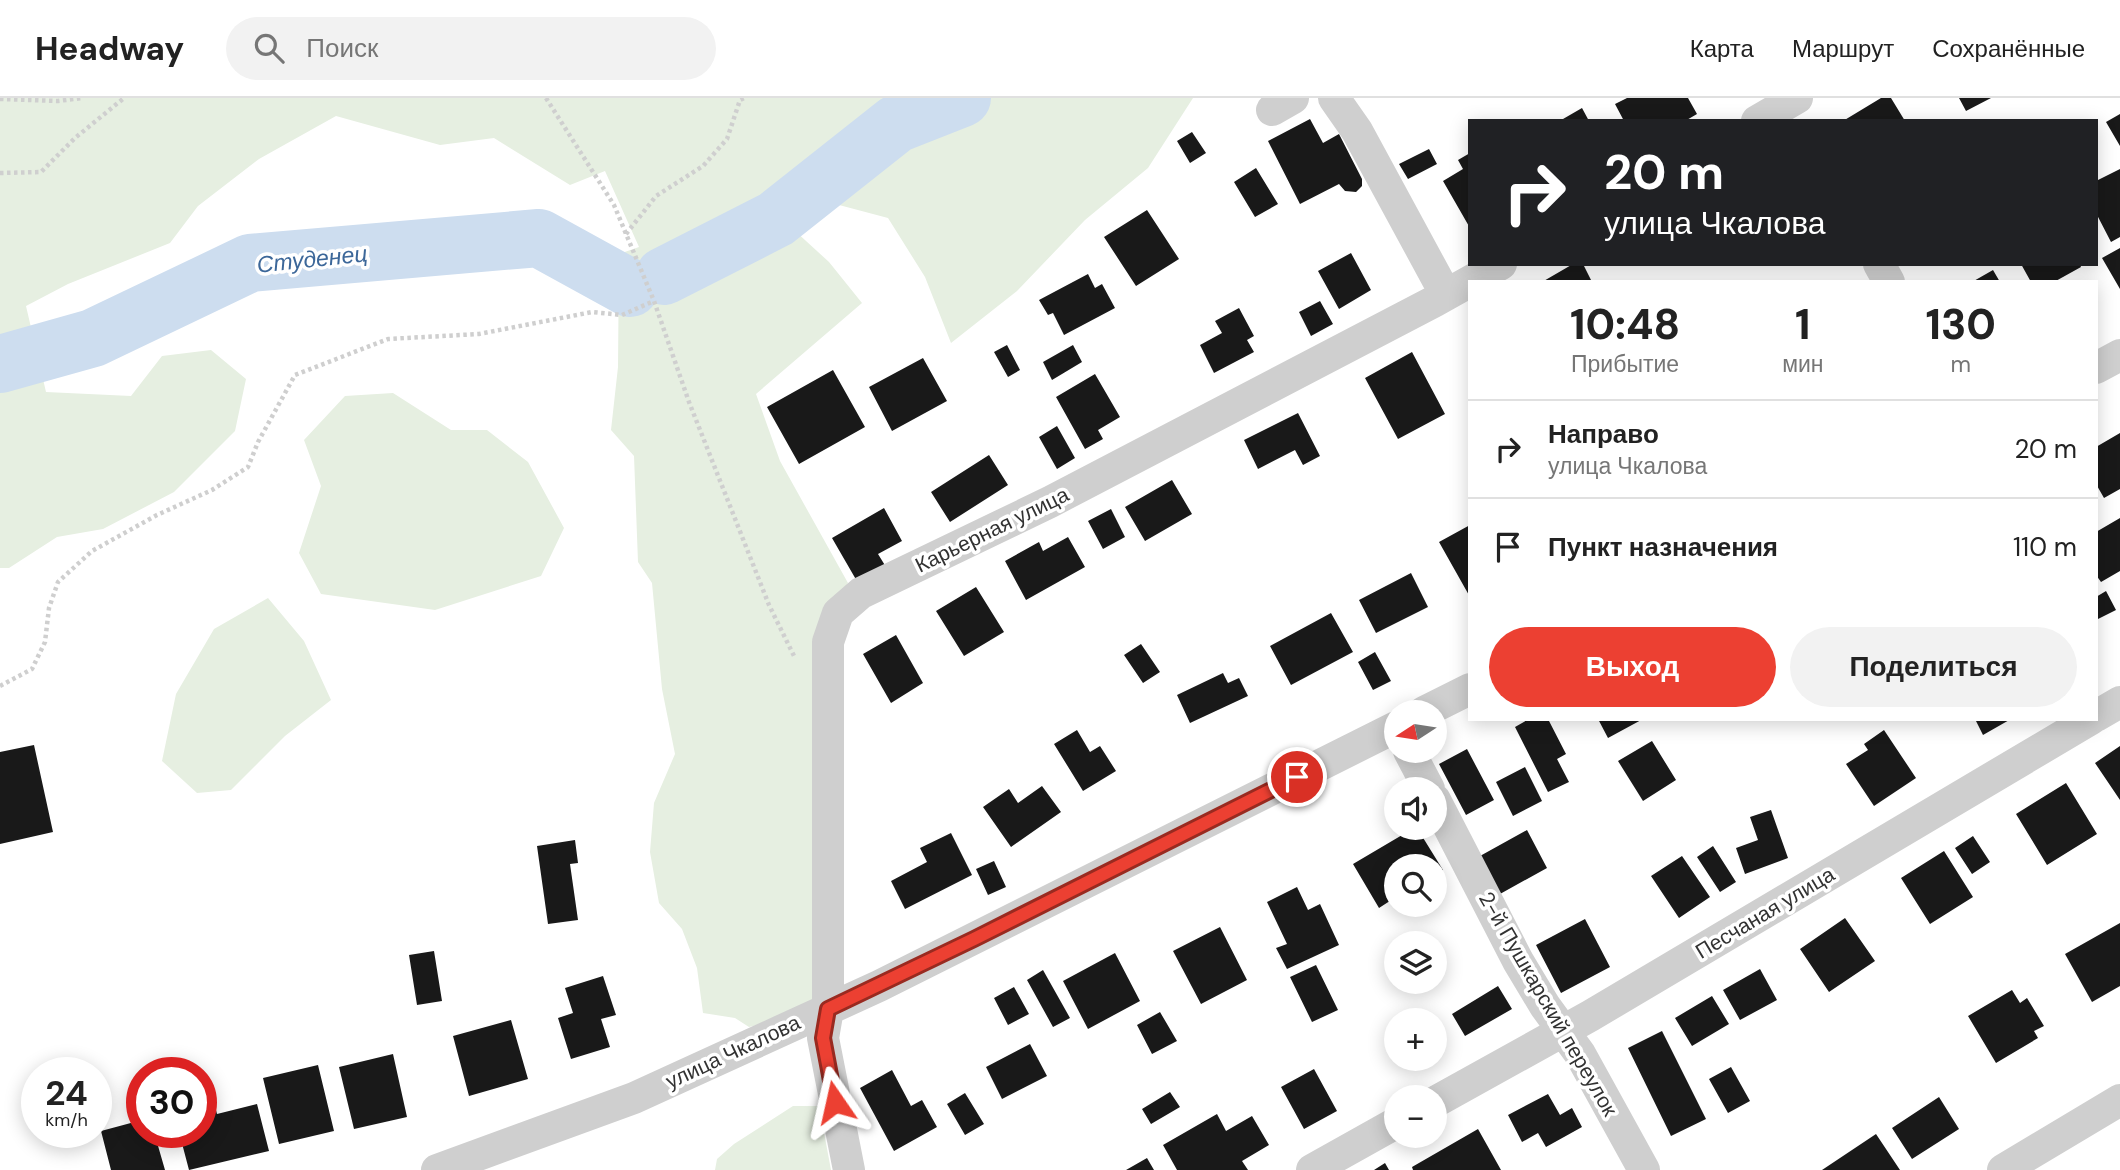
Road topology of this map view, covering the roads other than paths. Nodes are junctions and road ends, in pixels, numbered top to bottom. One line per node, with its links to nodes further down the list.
1 (1334, 98): 7 (street)
2 (1799, 106): 3 (street)
3 (1762, 119)
4 (1497, 266): 5 (street, Карьерная улица)
5 (1473, 280)
6 (1468, 283): 7 (street, Карьерная улица)
7 (1446, 295): 17 (street, Карьерная улица)
8 (2120, 355): 9 (street)
9 (2098, 367)
10 (1468, 690): 11 (street)
11 (1447, 700)
12 (2120, 702): 13 (street)
13 (2098, 715)
14 (2088, 721): 18 (street, Песчаная улица)
15 (1384, 733): 17 (street, улица Чкалова)
16 (1447, 823): 18 (street, 2-й Пушкарский переулок)
17 (828, 1009): 22 (street, улица Чкалова); 23 (street, Карьерная улица)
18 (1563, 1031): 19 (street, Песчаная улица); 25 (street, 2-й Пушкарский переулок)
19 (1447, 1095)
20 (2120, 1100): 26 (street)
21 (1384, 1130): 24 (street)
22 (437, 1170)
23 (849, 1170)
24 (1312, 1170)
25 (1644, 1170)
26 (2003, 1170)

